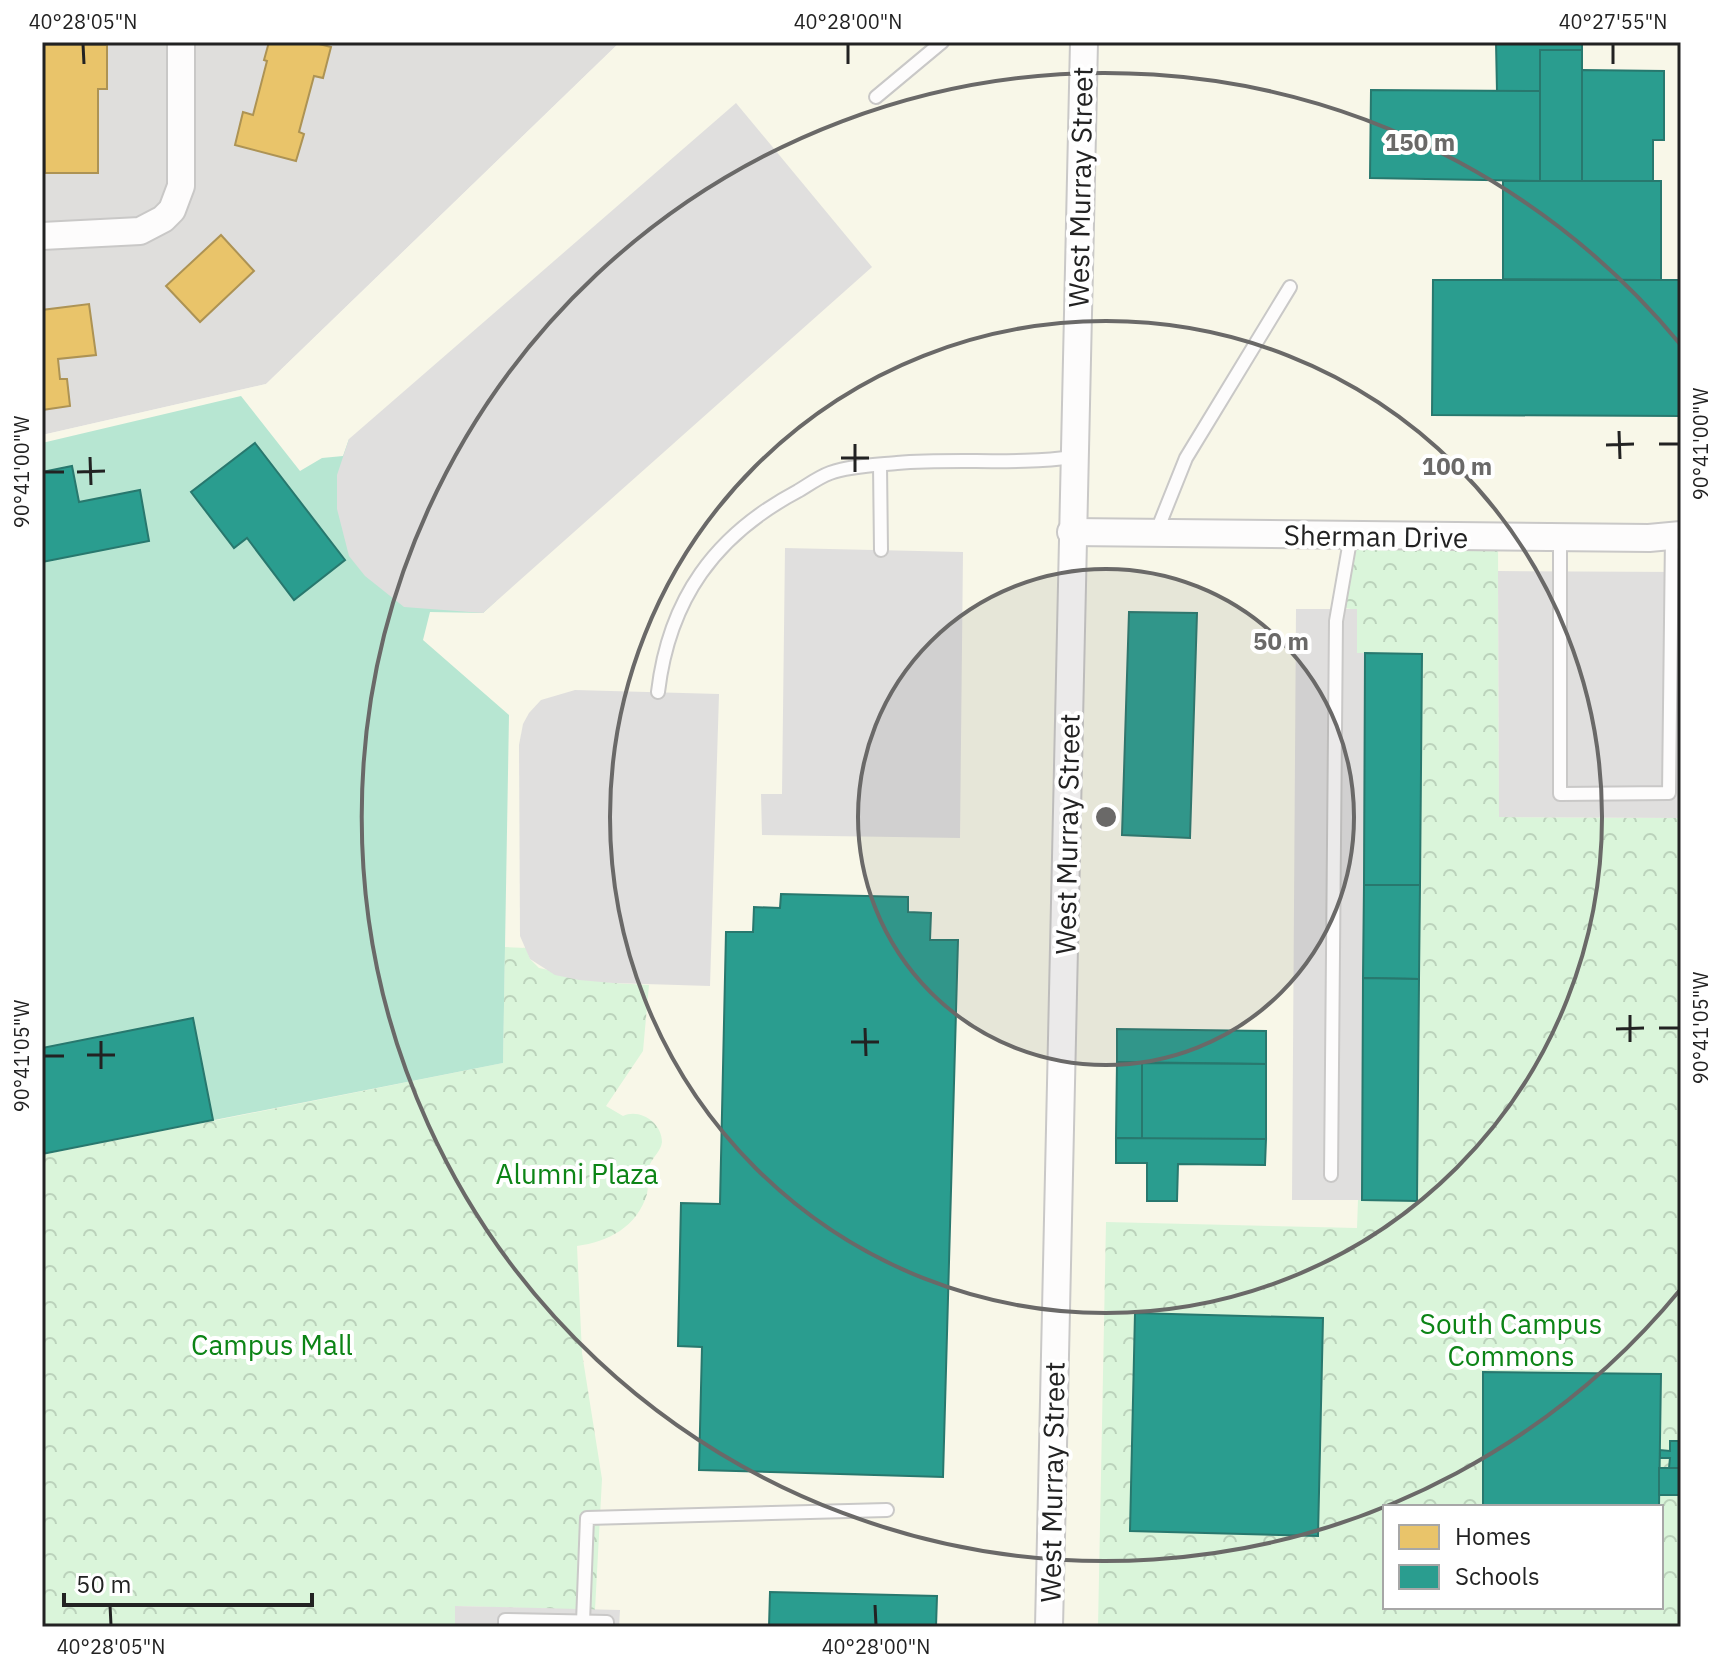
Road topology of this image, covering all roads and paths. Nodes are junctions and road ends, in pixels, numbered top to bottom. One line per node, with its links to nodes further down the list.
1 (181, 42): 5 (street)
2 (942, 42): 4 (lane)
3 (1084, 42): 7 (street, West Murray Street)
4 (876, 97)
5 (42, 236)
6 (1290, 287): 10 (lane)
7 (1074, 457): 8 (lane); 9 (street, West Murray Street)
8 (880, 465): 14 (lane); 15 (lane)
9 (1071, 532): 10 (street, Sherman Drive); 21 (street, West Murray Street)
10 (1156, 533): 11 (street, Sherman Drive)
11 (1351, 535): 13 (street, Sherman Drive); 16 (lane)
12 (1676, 535): 13 (street, Sherman Drive); 13 (lane)
13 (1560, 537)
14 (881, 550)
15 (658, 692)
16 (1331, 1175)
17 (887, 1510): 18 (lane)
18 (583, 1622): 19 (lane); 20 (lane)
19 (505, 1627)
20 (607, 1627)
21 (1049, 1627)

